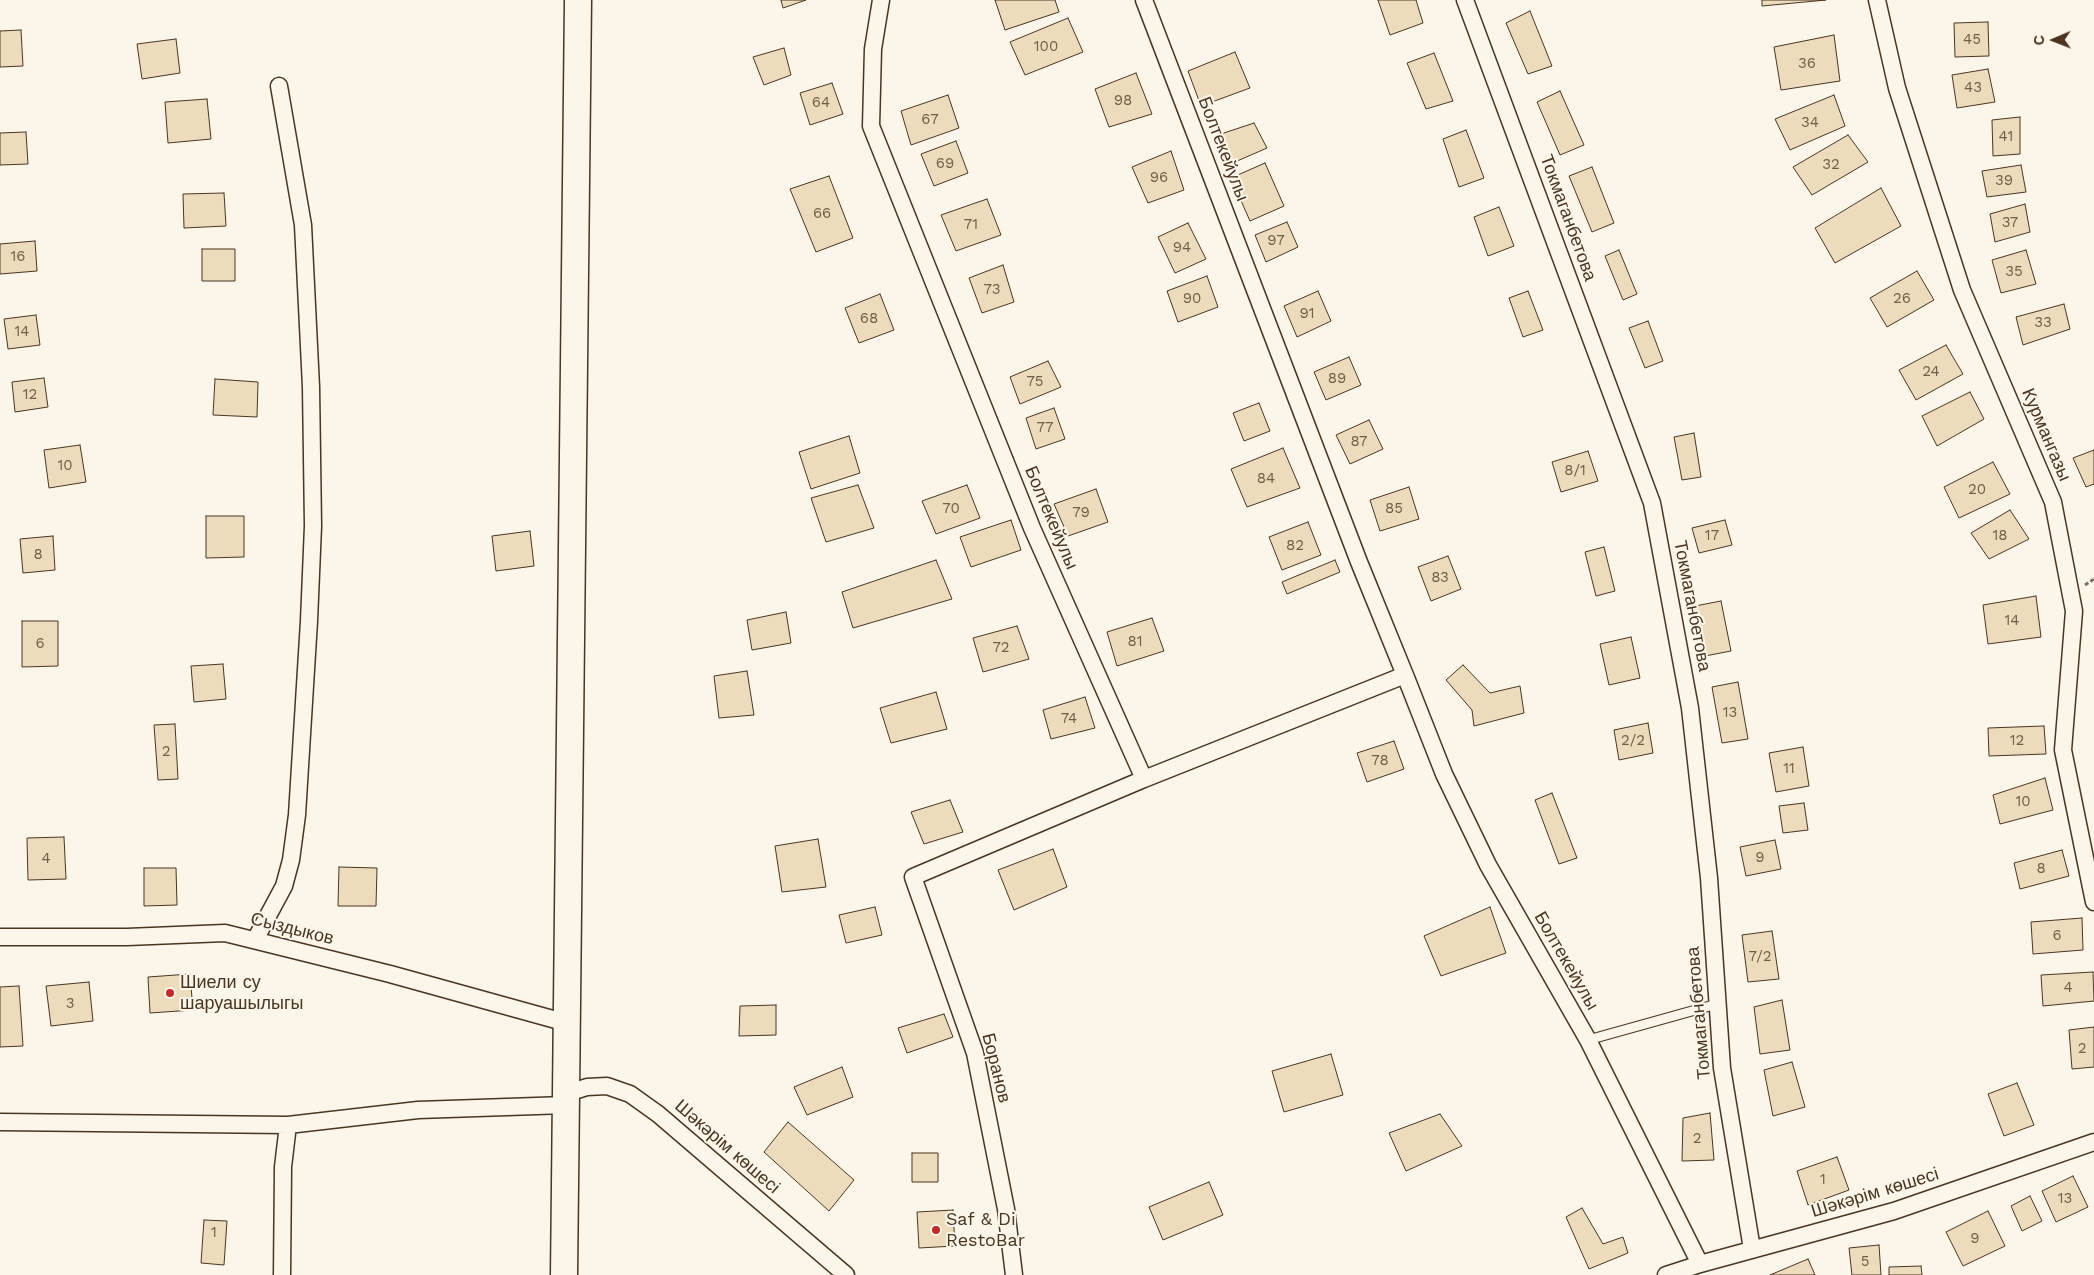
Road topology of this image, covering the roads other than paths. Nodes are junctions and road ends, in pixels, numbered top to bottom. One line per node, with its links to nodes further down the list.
1 (881, 0): 8 (street, Болтекейулы)
2 (1144, 0): 7 (street, Болтекейулы)
3 (1465, 0): 12 (street, Токмаганбетова)
4 (1877, 0): 9 (street, Курмангазы)
5 (581, 12): 13 (main road)
6 (279, 86): 11 (street)
7 (1404, 676): 8 (street); 14 (street, Болтекейулы)
8 (1144, 779): 24 (street, Боранов)
9 (2094, 902)
10 (0, 937): 11 (street, Сыздыков)
11 (255, 940): 13 (street, Сыздыков)
12 (1718, 1004): 14 (lane); 19 (street, Токмаганбетова)
13 (567, 1023): 15 (main road)
14 (1588, 1040): 20 (street, Болтекейулы)
15 (566, 1099): 17 (street, Шәкәрім көшесі); 22 (main road); 23 (street, Шәкәрім көшесі)
16 (0, 1122): 17 (street, Шәкәрім көшесі)
17 (288, 1125): 21 (street)
18 (2094, 1142): 19 (street, Шәкәрім көшесі)
19 (1752, 1250): 20 (street, Шәкәрім көшесі)
20 (1700, 1264): 25 (street, Шәкәрім көшесі)
21 (282, 1275)
22 (564, 1275)
23 (846, 1275)
24 (1014, 1275)
25 (1666, 1275)

